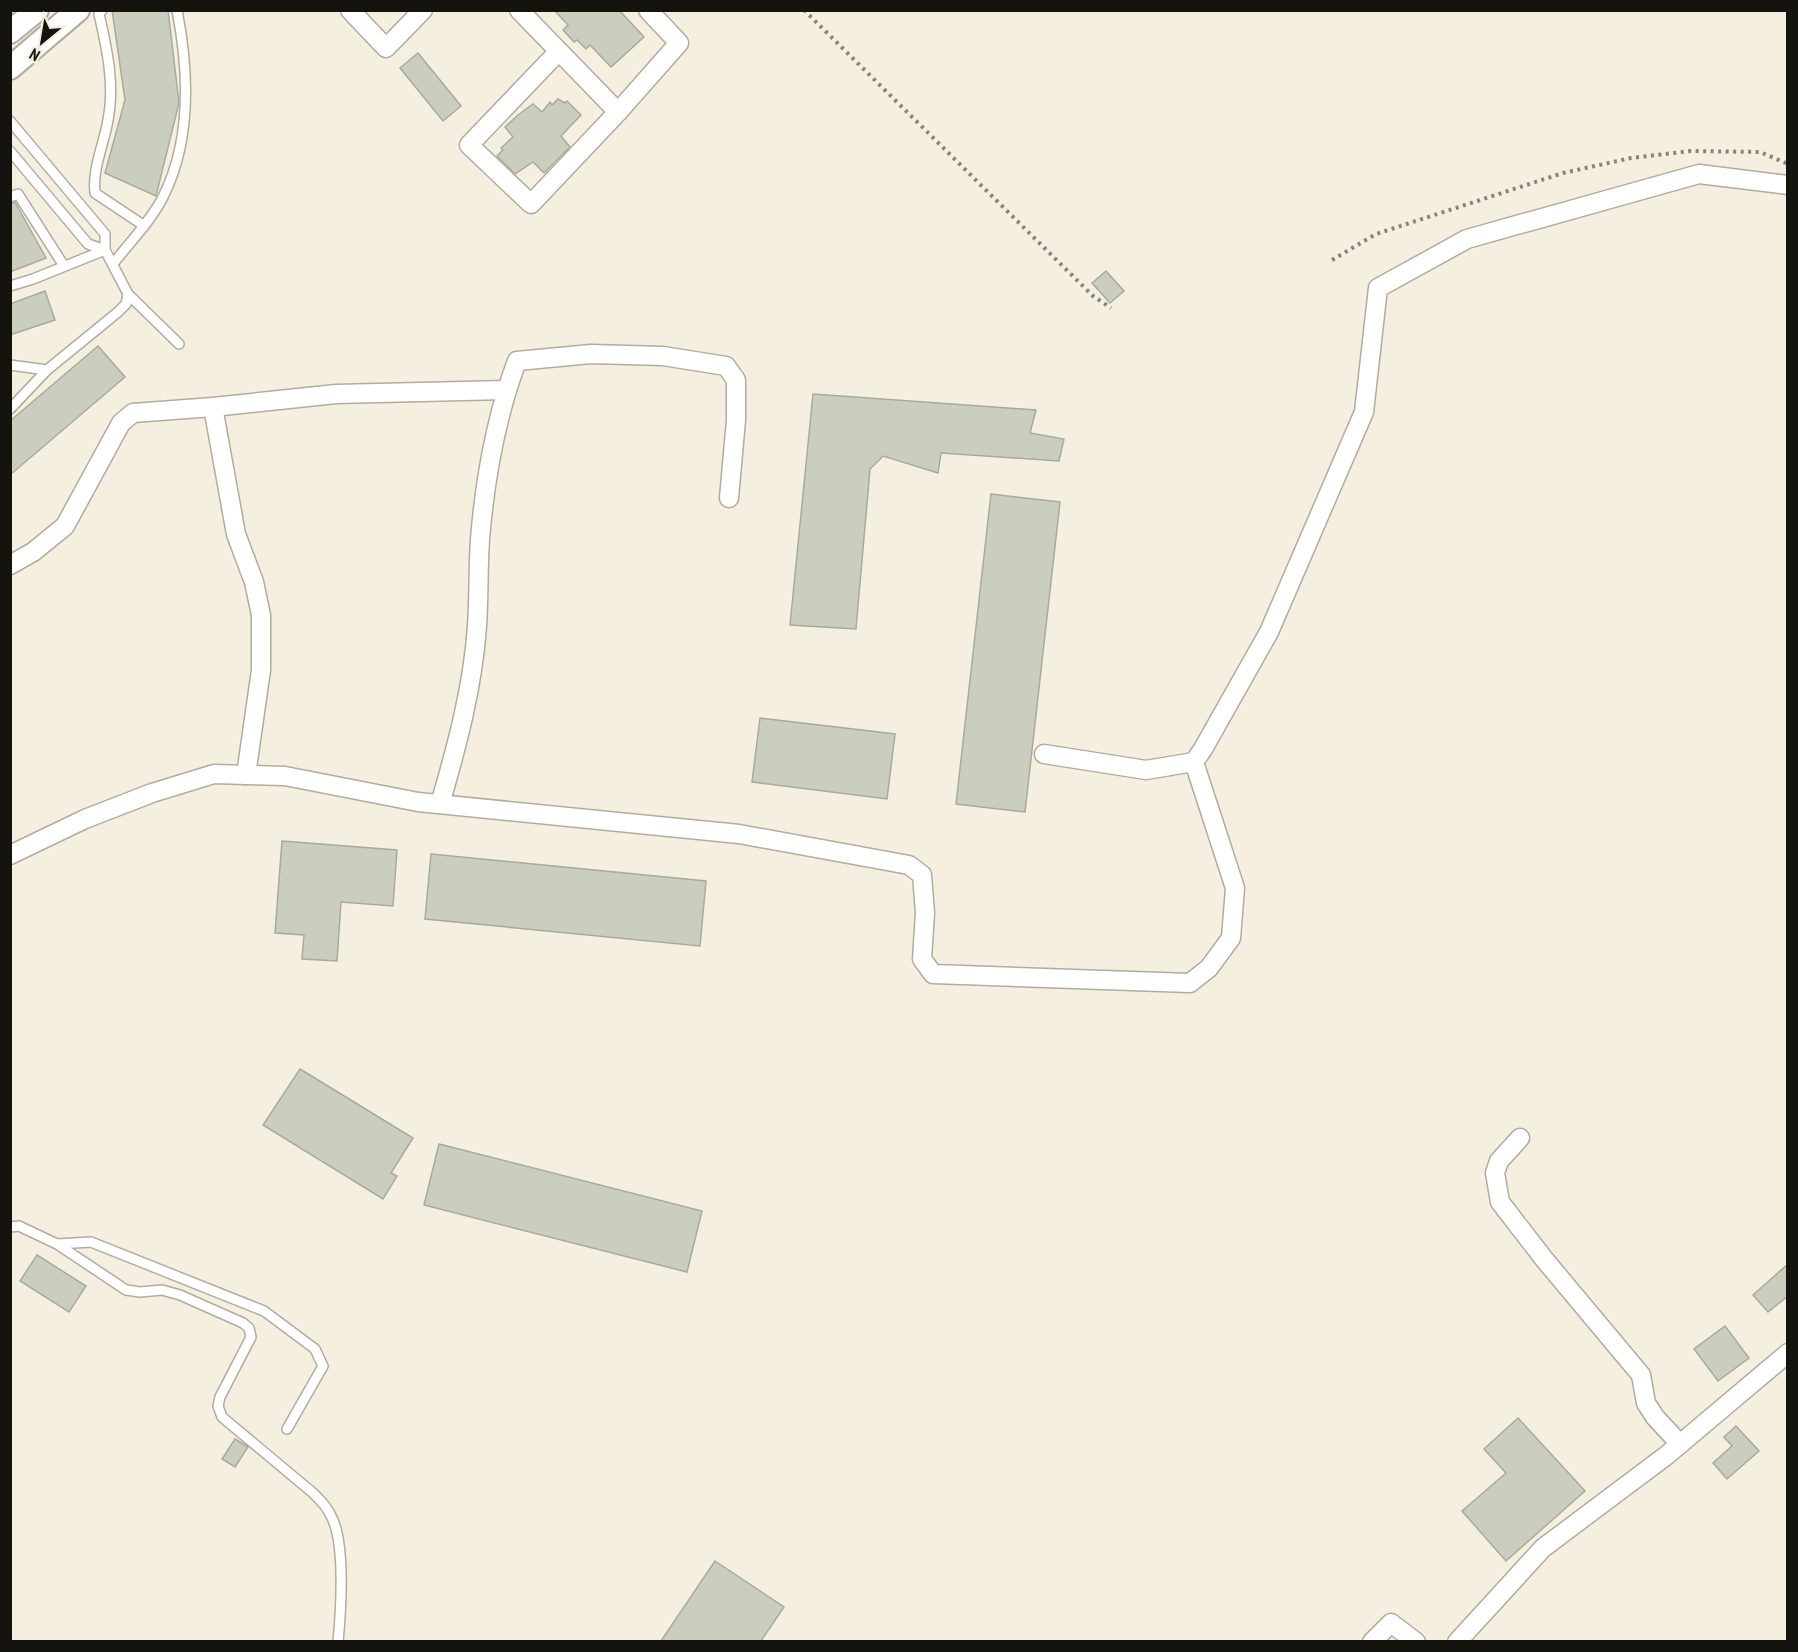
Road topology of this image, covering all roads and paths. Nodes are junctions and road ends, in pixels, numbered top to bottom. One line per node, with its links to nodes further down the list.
1 (37, 10): 10 (street)
2 (102, 10): 19 (lane)
3 (177, 10): 19 (lane)
4 (350, 10): 5 (street)
5 (423, 10)
6 (519, 10): 11 (street)
7 (648, 10): 13 (street)
8 (804, 10): 26 (path)
9 (68, 14): 12 (street)
10 (10, 32)
11 (558, 52): 13 (street); 13 (street)
12 (10, 68)
13 (618, 112)
14 (10, 121): 20 (lane)
15 (10, 151): 20 (lane)
16 (1788, 164): 21 (path)
17 (1788, 185): 36 (street)
18 (10, 197): 23 (lane)
19 (143, 225): 22 (lane)
20 (105, 250): 22 (lane); 23 (lane)
21 (1332, 260)
22 (113, 264): 25 (lane)
23 (64, 266): 24 (lane)
24 (10, 286)
25 (128, 294): 27 (lane); 29 (lane)
26 (1111, 308)
27 (179, 344)
28 (10, 365): 29 (lane)
29 (47, 370): 32 (lane)
30 (506, 390): 31 (street); 33 (street); 38 (street)
31 (213, 408): 34 (street); 37 (street)
32 (10, 409)
33 (729, 498)
34 (10, 565)
35 (1044, 754): 36 (street)
36 (1194, 762): 38 (street)
37 (246, 775): 38 (street); 39 (street)
38 (440, 804)
39 (10, 855)
40 (1520, 1138): 45 (street)
41 (10, 1227): 42 (lane)
42 (57, 1244): 44 (lane); 46 (lane)
43 (1788, 1353): 45 (street)
44 (287, 1429)
45 (1680, 1444): 49 (street)
46 (338, 1641)
47 (1372, 1641): 48 (street)
48 (1416, 1641)
49 (1457, 1641)

